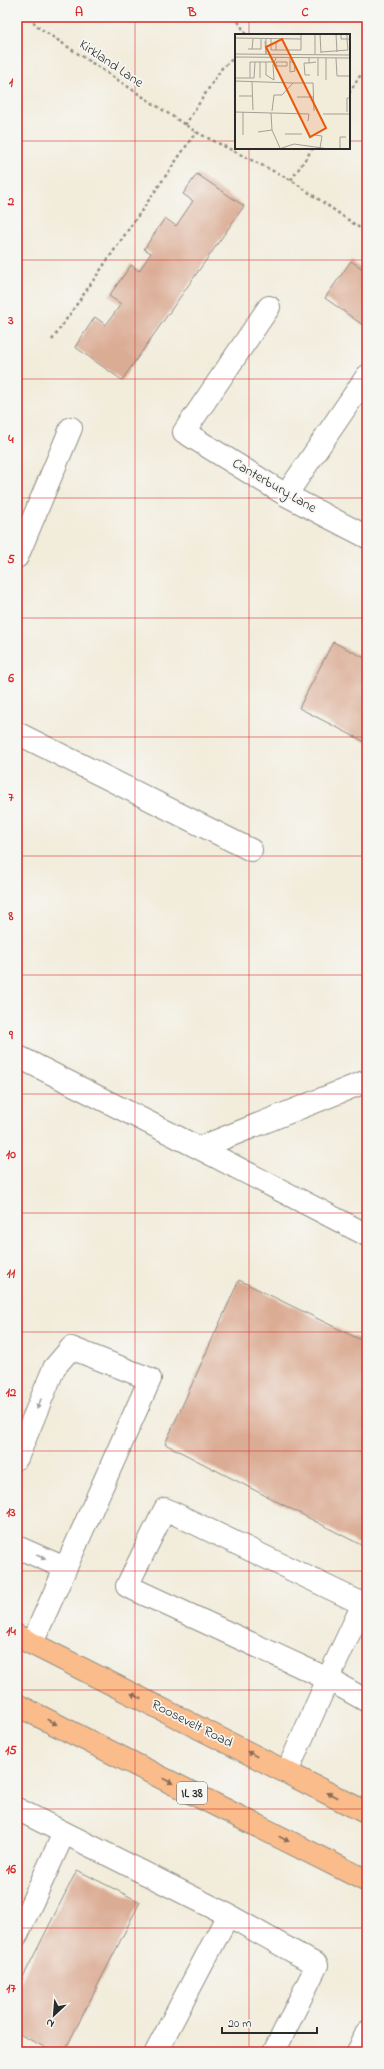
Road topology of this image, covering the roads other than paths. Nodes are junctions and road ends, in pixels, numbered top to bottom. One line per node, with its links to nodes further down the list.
1 (269, 307): 4 (street, Canterbury Lane)
2 (367, 376): 4 (street)
3 (71, 428): 6 (street)
4 (286, 495): 5 (street, Canterbury Lane)
5 (367, 537)
6 (17, 557)
7 (17, 733): 8 (street)
8 (251, 850)
9 (17, 1056): 11 (street)
10 (367, 1081): 11 (street)
11 (199, 1148): 12 (street)
12 (367, 1235)
13 (17, 1458): 15 (street, one-way to 13)
14 (17, 1546): 15 (street, one-way to 15)
15 (65, 1568): 16 (street)
16 (24, 1639): 20 (main road, Roosevelt Road, one-way to 16)
17 (328, 1679): 17 (street); 18 (street); 20 (street)
18 (367, 1702)
19 (17, 1705): 24 (main road, IL 38, one-way to 24)
20 (287, 1772): 22 (main road, Roosevelt Road, one-way to 20)
21 (17, 1809): 23 (street)
22 (367, 1813)
23 (64, 1833): 25 (street); 26 (street)
24 (367, 1881)
25 (228, 1915): 28 (street); 29 (street)
26 (17, 1935)
27 (367, 2032): 30 (street)
28 (156, 2052)
29 (274, 2052)
30 (358, 2052)

